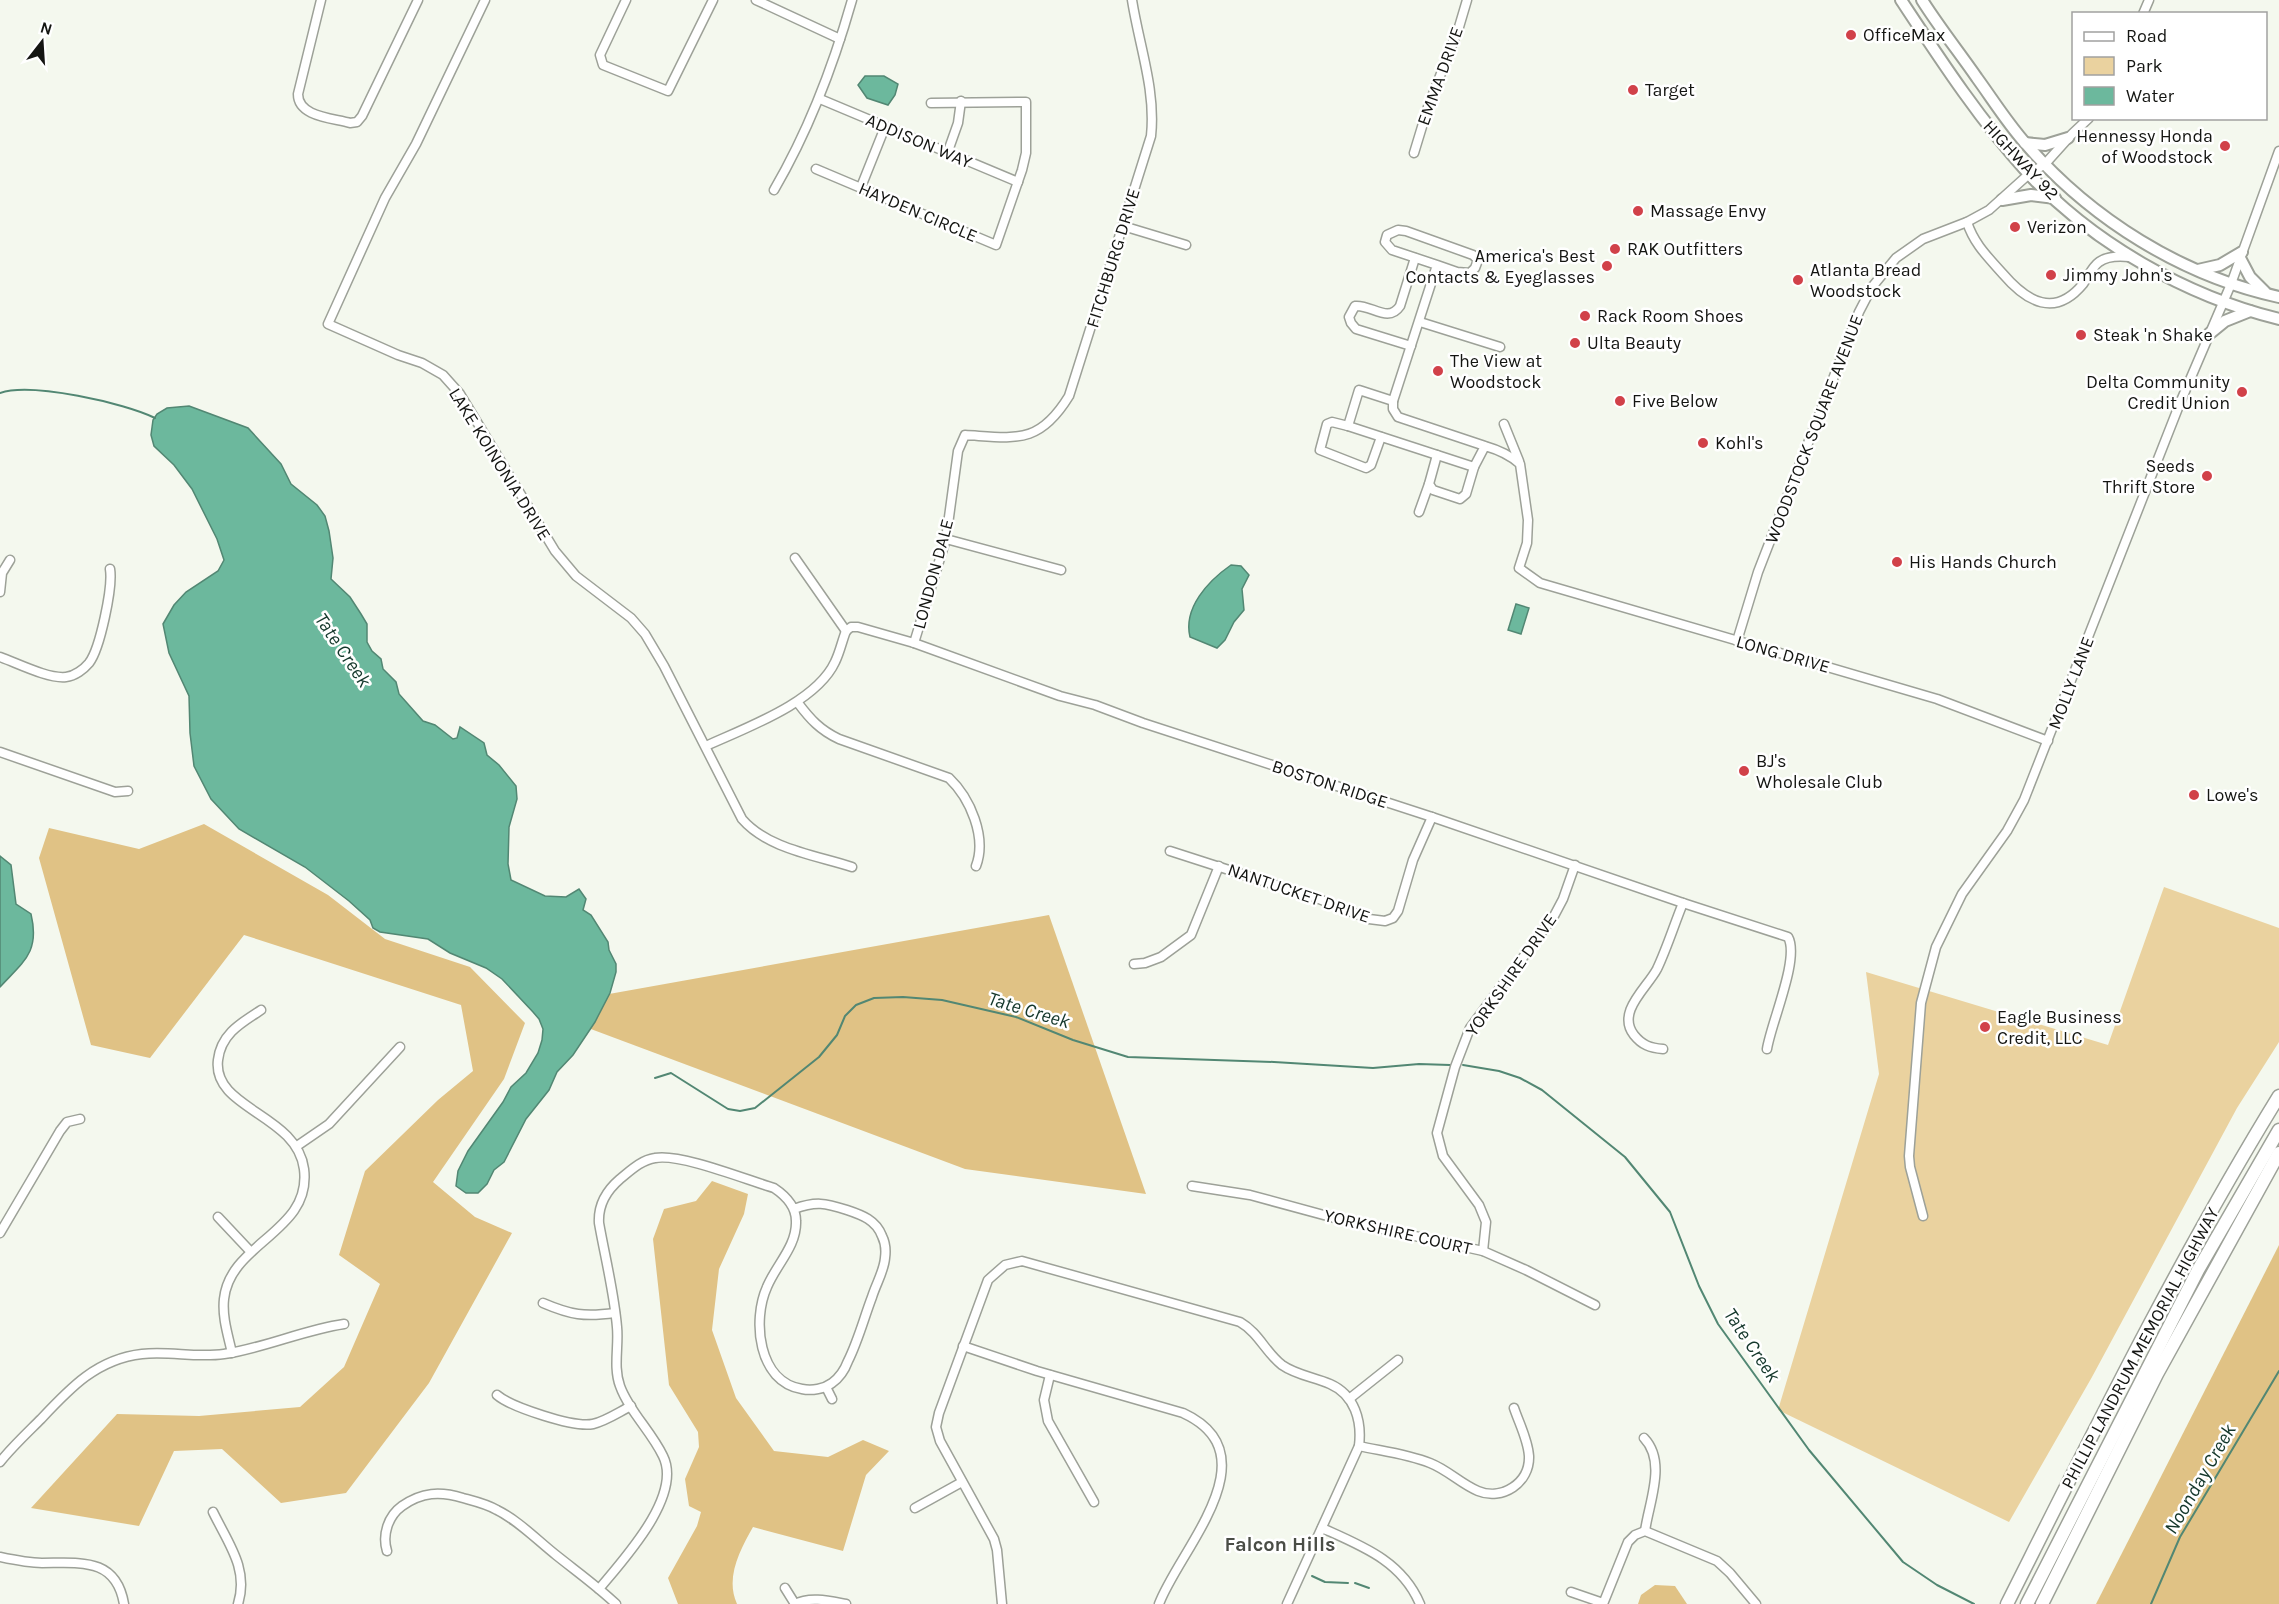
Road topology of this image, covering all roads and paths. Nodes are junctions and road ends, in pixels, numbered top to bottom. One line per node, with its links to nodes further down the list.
1 (321, 0): 2 (street)
2 (418, 0)
3 (486, 0): 72 (street, LAKE KOINONIA DRIVE)
4 (626, 0): 5 (street)
5 (713, 0)
6 (756, 0): 12 (street)
7 (852, 0): 12 (street)
8 (1132, 0): 32 (street, FITCHBURG DRIVE)
9 (1467, 0): 21 (street, EMMA DRIVE)
10 (1901, 0): 25 (main road, HIGHWAY 92)
11 (1922, 0): 19 (main road, HIGHWAY 92)
12 (840, 39): 13 (street)
13 (820, 99): 17 (street, ADDISON WAY); 28 (street)
14 (961, 101): 15 (street, HAYDEN CIRCLE); 22 (street); 26 (street, HAYDEN CIRCLE)
15 (931, 103)
16 (2087, 120): 18 (street)
17 (885, 127): 22 (street, ADDISON WAY); 27 (street)
18 (2068, 138): 19 (main road); 23 (street)
19 (2025, 143): 23 (main road, HIGHWAY 92)
20 (2279, 151): 34 (street, MOLLY LANE)
21 (1414, 153)
22 (947, 154): 26 (street, ADDISON WAY)
23 (2045, 165): 25 (street, WOODSTOCK SQUARE AVENUE); 38 (main road, HIGHWAY 92)
24 (816, 169): 27 (street, HAYDEN CIRCLE)
25 (2029, 174): 29 (main road, HIGHWAY 92); 30 (street, WOODSTOCK SQUARE AVENUE)
26 (1018, 182): 27 (street, HAYDEN CIRCLE)
27 (861, 187)
28 (774, 190)
29 (2055, 198): 30 (main road); 35 (main road, HIGHWAY 92)
30 (2002, 200): 31 (street, WOODSTOCK SQUARE AVENUE)
31 (1967, 222): 35 (street); 67 (street, WOODSTOCK SQUARE AVENUE)
32 (1123, 226): 33 (street); 52 (street, FITCHBURG DRIVE)
33 (1186, 245)
34 (2241, 255): 38 (main road); 39 (street, MOLLY LANE); 40 (main road)
35 (2132, 257): 42 (main road, HIGHWAY 92)
36 (1415, 258): 37 (street); 37 (street); 47 (street)
37 (1437, 265): 45 (street)
38 (2197, 270): 39 (main road, HIGHWAY 92)
39 (2231, 284): 40 (main road, HIGHWAY 92); 42 (street, MOLLY LANE)
40 (2267, 295): 41 (main road, HIGHWAY 92)
41 (2279, 297)
42 (2223, 302): 43 (main road, HIGHWAY 92); 46 (street, MOLLY LANE)
43 (2250, 311): 44 (main road, HIGHWAY 92); 46 (main road)
44 (2279, 319)
45 (1420, 322): 47 (street); 48 (street)
46 (2209, 334): 71 (street, MOLLY LANE)
47 (1411, 346): 49 (street)
48 (1500, 347)
49 (1393, 400): 51 (street); 54 (street)
50 (1504, 424): 56 (street)
51 (1348, 426): 53 (street); 53 (street)
52 (965, 435): 60 (street, LONDON DALE)
53 (1381, 437): 55 (street)
54 (1485, 446): 56 (street); 57 (street)
55 (1437, 455): 57 (street); 58 (street)
56 (1520, 464): 67 (street, LONG DRIVE)
57 (1474, 467): 58 (street)
58 (1429, 484): 59 (street)
59 (1419, 512)
60 (946, 540): 64 (street); 68 (street, LONDON DALE)
61 (795, 558): 66 (street)
62 (10, 560): 65 (street)
63 (110, 569): 69 (street)
64 (1060, 570)
65 (0, 592)
66 (846, 632): 68 (street, BOSTON RIDGE); 70 (street)
67 (1737, 641): 71 (street, LONG DRIVE)
68 (914, 643): 75 (street, BOSTON RIDGE)
69 (0, 657)
70 (798, 703): 72 (street); 78 (street)
71 (2048, 741): 94 (street, MOLLY LANE)
72 (706, 746): 80 (street, LAKE KOINONIA DRIVE)
73 (0, 752): 74 (street)
74 (128, 791)
75 (1432, 817): 77 (street, BOSTON RIDGE); 79 (street, NANTUCKET DRIVE)
76 (1170, 851): 79 (street, NANTUCKET DRIVE)
77 (1575, 865): 81 (street, BOSTON RIDGE); 98 (street, YORKSHIRE DRIVE)
78 (976, 866)
79 (1219, 866): 82 (street)
80 (852, 867)
81 (1683, 903): 85 (street); 86 (street, BOSTON RIDGE)
82 (1134, 964)
83 (261, 1010): 90 (street)
84 (400, 1047): 90 (street)
85 (1663, 1049)
86 (1767, 1050)
87 (2279, 1096): 138 (highway, PHILLIP LANDRUM MEMORIAL HIGHWAY)
88 (80, 1119): 96 (street)
89 (2279, 1130): 139 (highway)
90 (297, 1146): 97 (street)
91 (2279, 1153): 140 (highway, PHILLIP LANDRUM MEMORIAL HIGHWAY)
92 (1192, 1186): 98 (street, YORKSHIRE COURT)
93 (794, 1209): 101 (street); 107 (street); 107 (street)
94 (1923, 1216)
95 (218, 1217): 97 (street)
96 (0, 1233)
97 (250, 1251): 104 (street)
98 (1483, 1251): 100 (street, YORKSHIRE COURT)
99 (543, 1303): 101 (street)
100 (1595, 1305)
101 (615, 1313): 111 (street)
102 (344, 1324): 104 (street)
103 (963, 1346): 106 (street); 109 (street); 116 (street)
104 (232, 1353): 115 (street)
105 (1398, 1360): 109 (street)
106 (1050, 1375): 117 (street); 134 (street)
107 (826, 1387): 110 (street)
108 (497, 1395): 111 (street)
109 (1349, 1399): 114 (street)
110 (832, 1400)
111 (631, 1406): 125 (street)
112 (1514, 1408): 114 (street)
113 (1644, 1438): 121 (street)
114 (1359, 1446): 120 (street)
115 (0, 1462)
116 (962, 1482): 118 (street); 133 (street)
117 (1094, 1502)
118 (915, 1508)
119 (213, 1512): 129 (street)
120 (1322, 1528): 135 (street); 136 (street)
121 (1645, 1531): 127 (street); 137 (street)
122 (387, 1551): 125 (street)
123 (0, 1557): 128 (street)
124 (785, 1588): 131 (street)
125 (599, 1589): 130 (street)
126 (1571, 1592): 127 (street)
127 (1603, 1603)
128 (124, 1604)
129 (238, 1604)
130 (616, 1604)
131 (795, 1604): 132 (street)
132 (846, 1604)
133 (1002, 1604)
134 (1159, 1604)
135 (1287, 1604)
136 (1420, 1604)
137 (1756, 1604)
138 (2007, 1604)
139 (2027, 1604)
140 (2042, 1604)

